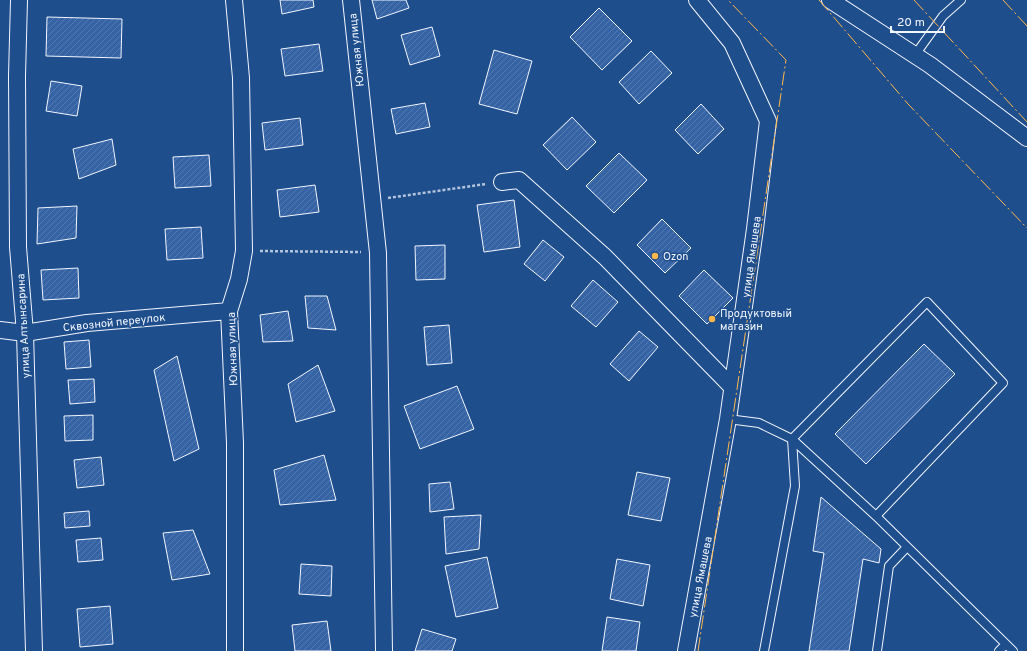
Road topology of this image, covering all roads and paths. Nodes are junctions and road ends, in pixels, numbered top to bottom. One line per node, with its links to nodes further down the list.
1 (19, 0): 15 (street, улица Алтынсарина)
2 (234, 0): 11 (street, Южная улица)
3 (351, 0): 10 (street, Южная улица)
4 (697, 0): 16 (street, улица Ямашева)
5 (830, 0): 7 (street)
6 (960, 0): 7 (lane)
7 (915, 55): 8 (street)
8 (1027, 138)
9 (502, 182): 10 (path); 16 (street)
10 (373, 200): 12 (street, Южная улица)
11 (244, 251): 12 (path); 13 (street, Южная улица)
12 (378, 253): 24 (street, Южная улица)
13 (229, 312): 15 (street, Сквозной переулок); 23 (street, Южная улица)
14 (0, 330): 15 (street, Сквозной переулок)
15 (24, 333): 22 (street, улица Алтынсарина)
16 (732, 387): 17 (street, улица Ямашева)
17 (728, 419): 18 (lane); 25 (street, улица Ямашева)
18 (792, 439): 19 (lane); 19 (lane); 26 (lane)
19 (876, 516): 20 (lane)
20 (907, 547): 21 (lane); 27 (lane)
21 (1006, 644): 28 (lane); 29 (lane)
22 (34, 651)
23 (235, 651)
24 (384, 651)
25 (686, 651)
26 (764, 651)
27 (877, 651)
28 (999, 651)
29 (1013, 651)

